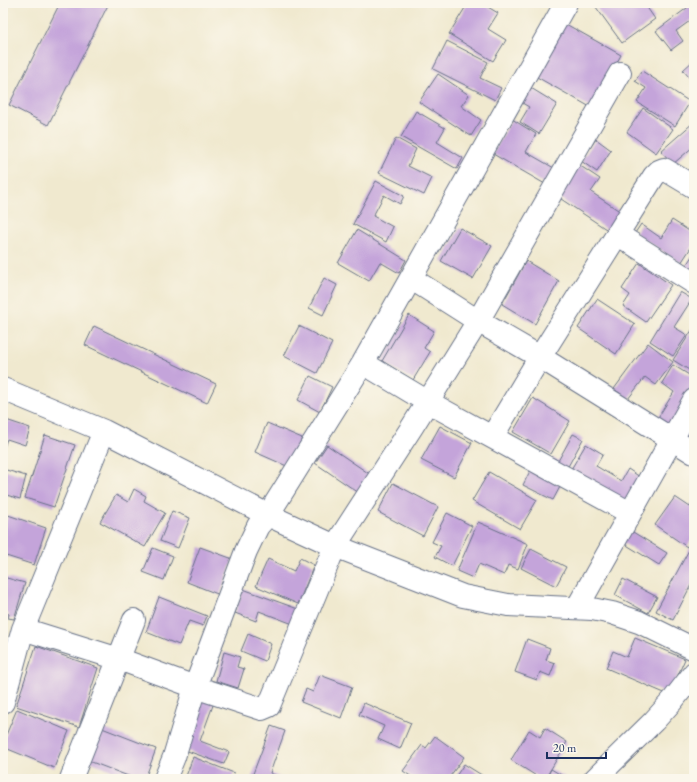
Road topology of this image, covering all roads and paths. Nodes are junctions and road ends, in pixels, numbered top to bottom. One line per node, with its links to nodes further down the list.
1 (566, 3): 5 (street)
2 (620, 73): 7 (street)
3 (694, 187): 4 (street)
4 (617, 234): 6 (street); 8 (street)
5 (412, 279): 7 (street); 9 (street)
6 (694, 283)
7 (478, 321): 8 (street); 12 (street)
8 (540, 357): 14 (street); 15 (street)
9 (363, 363): 12 (street); 18 (street)
10 (3, 390): 13 (street)
11 (694, 400): 15 (street)
12 (428, 402): 14 (street); 19 (street)
13 (104, 431): 18 (street); 22 (street)
14 (492, 437): 17 (street)
15 (671, 439): 16 (street); 17 (street)
16 (694, 453)
17 (630, 513): 20 (street)
18 (268, 515): 19 (street); 26 (street)
19 (335, 546): 20 (street); 26 (street)
20 (577, 608): 23 (street)
21 (134, 620): 24 (street)
22 (15, 637): 24 (street); 27 (street)
23 (694, 649)
24 (119, 659): 26 (street); 28 (street)
25 (694, 673): 30 (street)
26 (195, 687): 29 (street)
27 (3, 702)
28 (71, 779)
29 (165, 779)
30 (595, 779)

